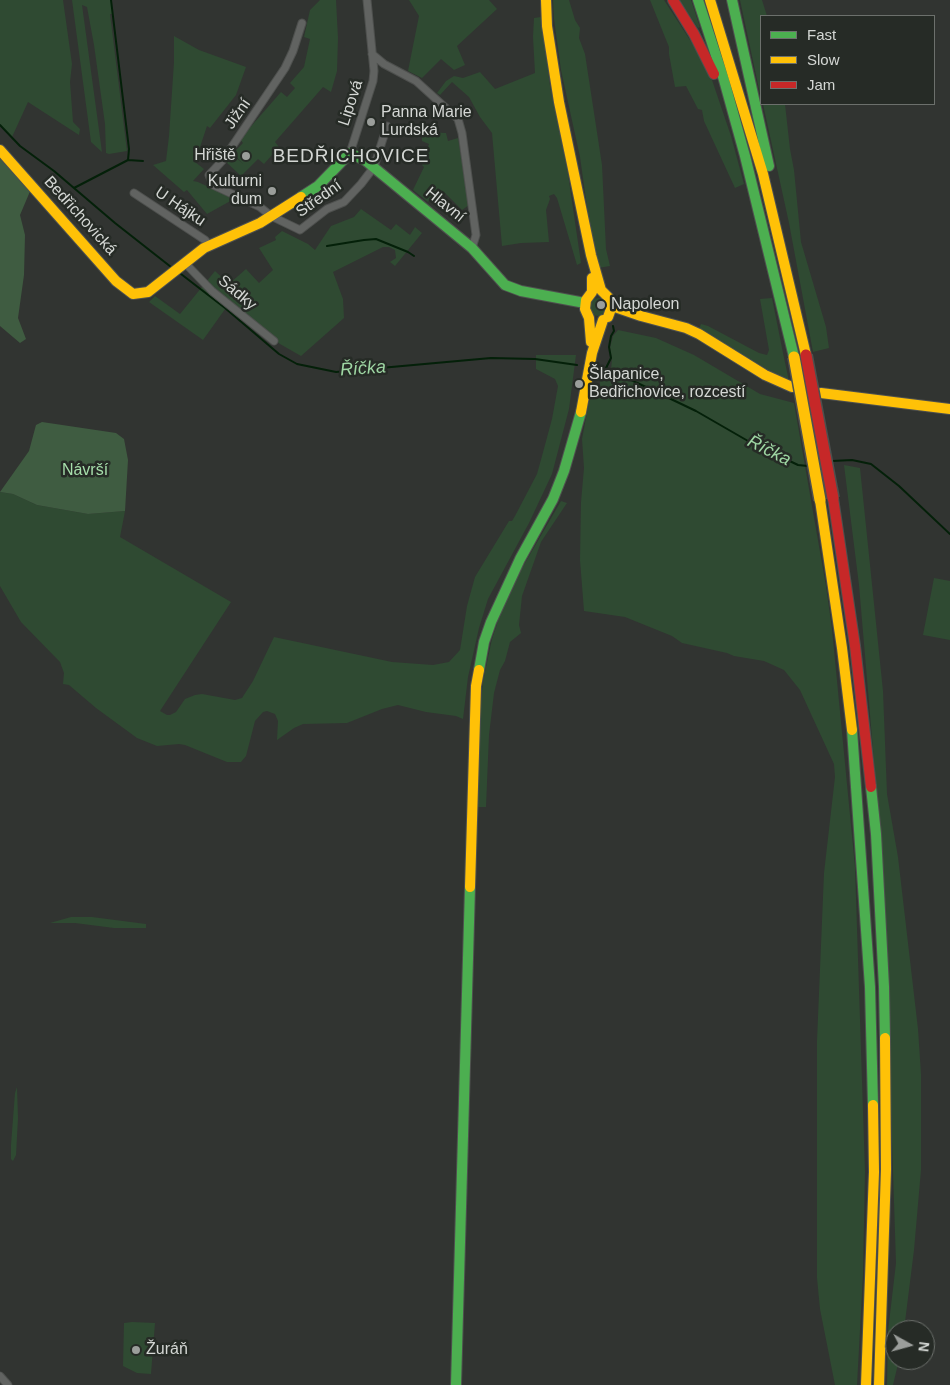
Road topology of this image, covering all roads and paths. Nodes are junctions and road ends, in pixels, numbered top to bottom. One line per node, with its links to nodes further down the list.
1 (367, 0): 8 (street, Lipová)
2 (546, 0): 20 (main road)
3 (672, 0): 14 (main road)
4 (698, 0): 14 (main road)
5 (710, 0): 25 (main road)
6 (732, 0): 25 (main road)
7 (302, 23): 17 (street, Jižní)
8 (372, 54): 9 (street); 10 (street, Lipová)
9 (384, 64): 10 (street); 19 (street)
10 (374, 71): 13 (street, Lipová)
11 (387, 126): 15 (street)
12 (0, 150): 21 (main road, Bedřichovická)
13 (350, 154): 15 (main road, Hlavní); 17 (main road)
14 (745, 156): 37 (main road, bridge)
15 (374, 167): 17 (street, Střední); 19 (main road, Hlavní)
16 (134, 193): 18 (street, U Hájku)
17 (271, 216): 18 (main road)
18 (209, 245): 21 (main road)
19 (472, 248): 23 (main road, Hlavní)
20 (590, 255): 22 (main road); 23 (main road)
21 (186, 262): 29 (street, Sádky)
22 (603, 294): 23 (main road); 24 (main road)
23 (588, 300): 27 (main road)
24 (612, 306): 26 (main road); 28 (main road)
25 (797, 311): 38 (main road, bridge)
26 (641, 316): 28 (main road); 31 (main road)
27 (589, 318): 28 (main road); 30 (main road)
28 (606, 319): 30 (main road)
29 (274, 342)
30 (592, 352): 36 (main road)
31 (792, 386)
32 (821, 393): 33 (main road)
33 (950, 409)
34 (0, 1376): 35 (street)
35 (8, 1385)
36 (456, 1385)
37 (866, 1385)
38 (879, 1385)

